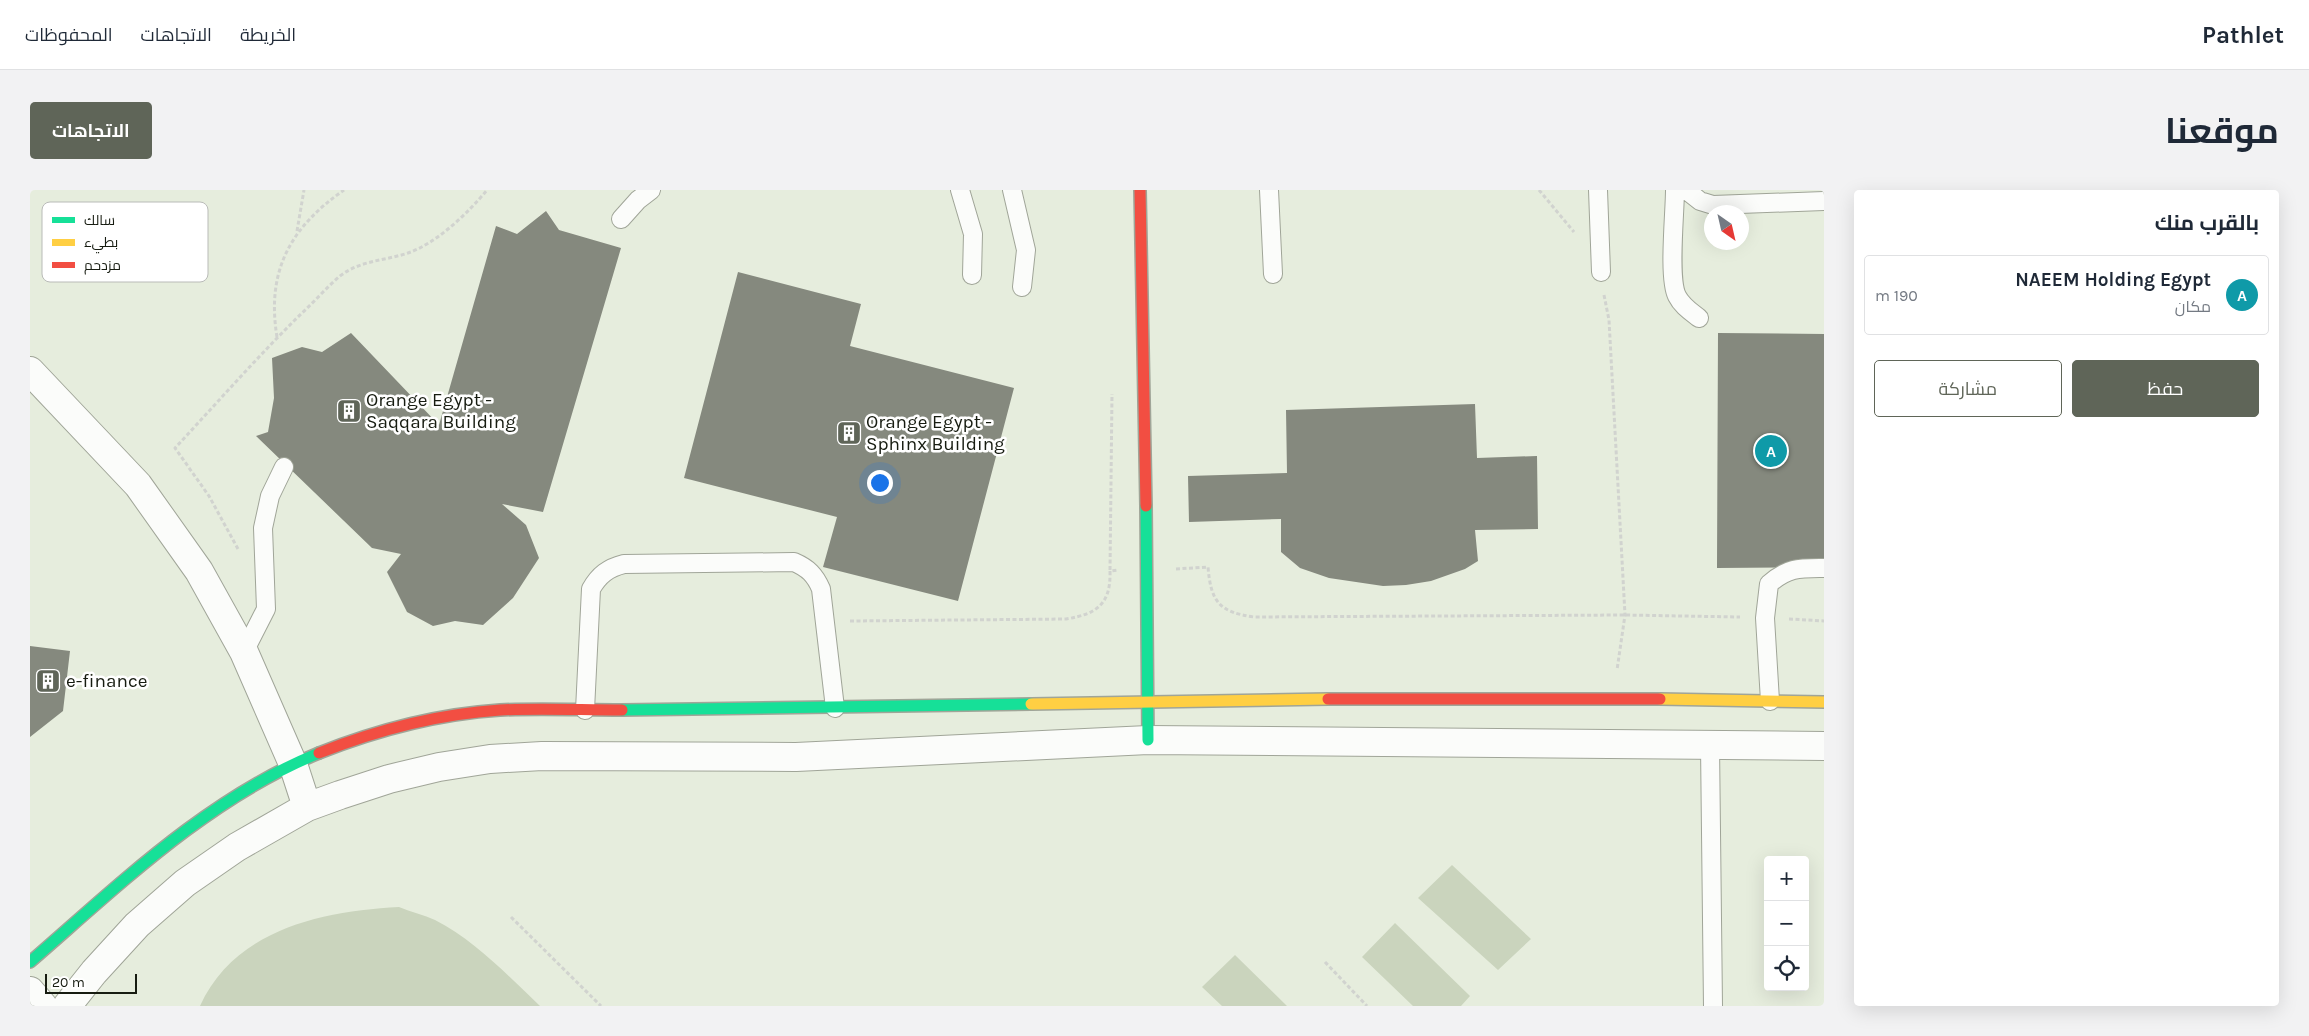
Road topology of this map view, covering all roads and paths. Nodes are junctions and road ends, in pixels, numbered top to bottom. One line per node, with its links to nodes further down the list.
1 (304, 190): 15 (path)
2 (344, 190): 15 (path)
3 (487, 190): 22 (path)
4 (651, 190): 14 (lane)
5 (960, 190): 18 (lane)
6 (1012, 190): 20 (lane)
7 (1140, 190): 28 (street)
8 (1269, 190): 17 (lane)
9 (1538, 190): 16 (path)
10 (1598, 190): 19 (lane)
11 (1675, 190): 21 (lane)
12 (1686, 190): 13 (lane)
13 (1824, 201)
14 (621, 218)
15 (297, 232): 22 (path)
16 (1578, 238)
17 (1273, 274)
18 (972, 276)
19 (1602, 280): 30 (path)
20 (1022, 287)
21 (1699, 318)
22 (277, 338): 26 (path)
23 (30, 371): 34 (street)
24 (1112, 391): 29 (path)
25 (284, 467): 34 (lane)
26 (240, 553)
27 (1824, 568): 31 (lane)
28 (1147, 570): 29 (path); 30 (path); 37 (street)
29 (1110, 571): 32 (path)
30 (1625, 615): 31 (path); 35 (path)
31 (1765, 618): 33 (path); 36 (lane)
32 (824, 621): 39 (lane); 40 (lane)
33 (1824, 621)
34 (244, 652): 44 (street)
35 (1612, 699): 36 (street); 37 (street)
36 (1770, 700): 38 (street)
37 (1149, 701): 39 (street); 41 (street)
38 (1824, 702)
39 (835, 708): 40 (street)
40 (585, 710): 44 (street)
41 (1148, 740): 42 (street); 45 (street)
42 (1710, 745): 43 (street); 54 (lane)
43 (1824, 746)
44 (292, 764): 45 (street); 47 (street)
45 (307, 807): 51 (street)
46 (511, 917): 52 (path)
47 (30, 962)
48 (1325, 962): 53 (path)
49 (30, 991): 50 (street)
50 (43, 1006)
51 (68, 1006)
52 (601, 1006)
53 (1367, 1006)
54 (1713, 1006)

